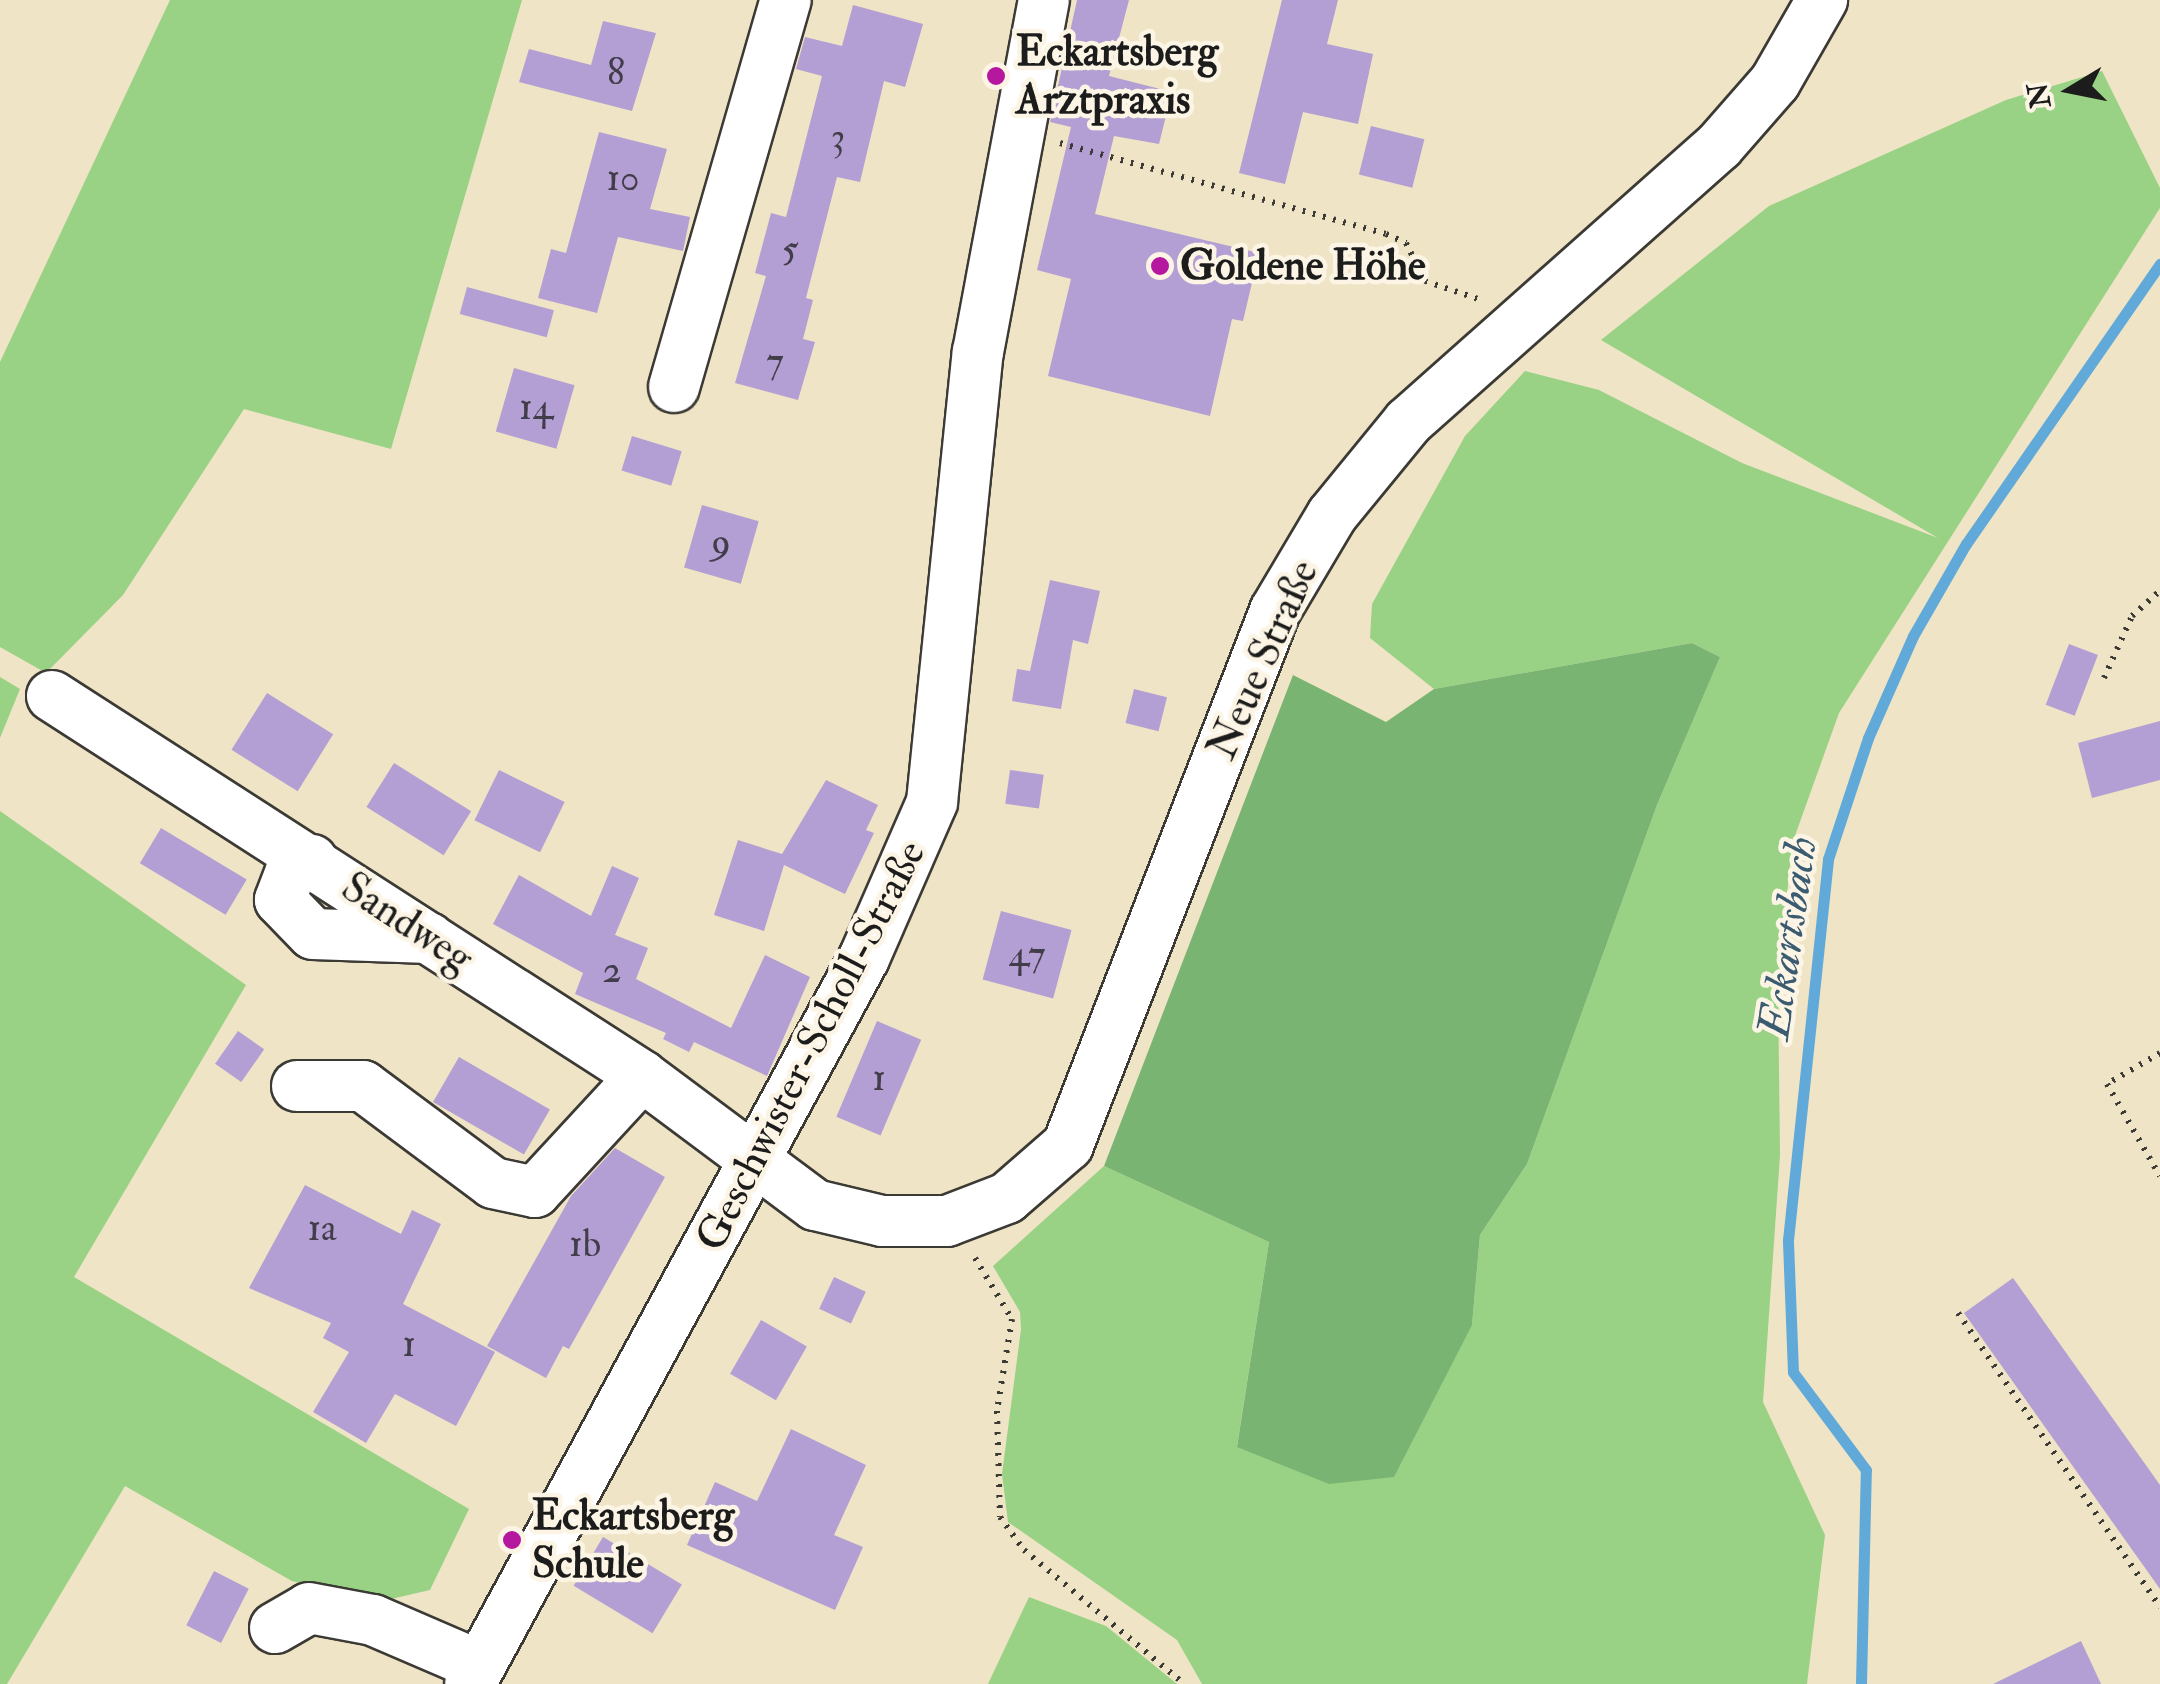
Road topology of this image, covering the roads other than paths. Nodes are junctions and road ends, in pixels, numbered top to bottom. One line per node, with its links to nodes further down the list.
1 (786, 0): 4 (street)
2 (1044, 0): 8 (street, Geschwister-Scholl-Straße)
3 (1822, 0): 8 (street, Neue Straße)
4 (674, 387)
5 (52, 696): 6 (street, Sandweg)
6 (642, 1076): 7 (street); 8 (street, Sandweg)
7 (297, 1086)
8 (757, 1158): 10 (street, Geschwister-Scholl-Straße)
9 (275, 1628): 10 (street)
10 (475, 1675)

